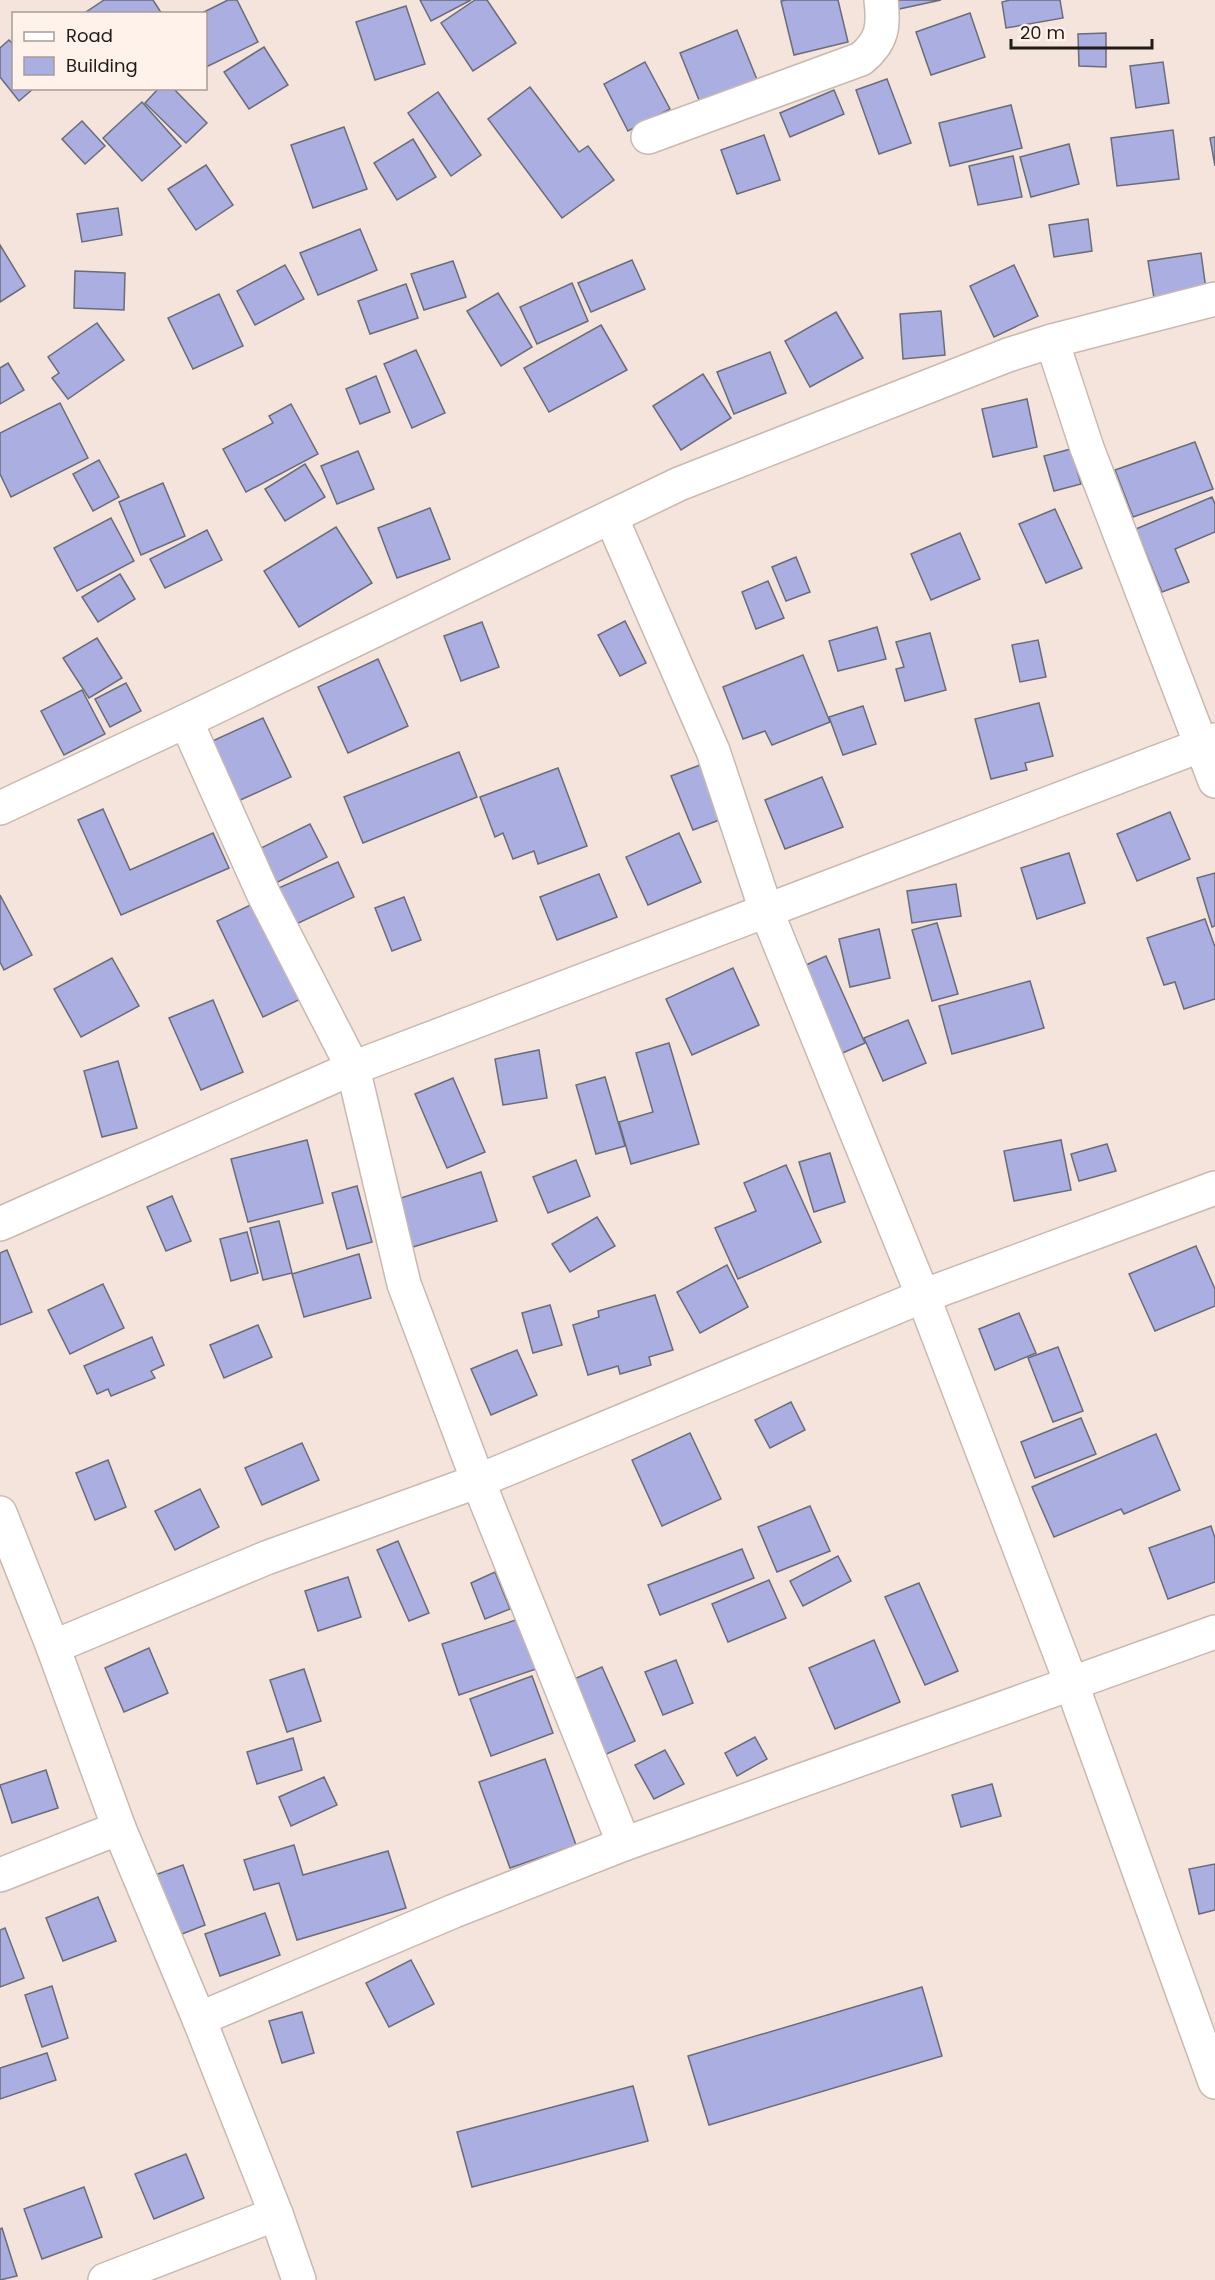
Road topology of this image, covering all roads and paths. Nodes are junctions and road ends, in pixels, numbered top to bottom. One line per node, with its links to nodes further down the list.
1 (881, 0): 2 (street)
2 (648, 137)
3 (1215, 299): 4 (street)
4 (1052, 341): 5 (street); 7 (street)
5 (611, 517): 6 (street); 10 (street)
6 (186, 721): 9 (street); 11 (street)
7 (1209, 743): 8 (street); 10 (street)
8 (1215, 781)
9 (0, 808)
10 (766, 910): 11 (street); 14 (street)
11 (353, 1068): 13 (street); 15 (street)
12 (1215, 1188): 14 (street)
13 (0, 1224)
14 (923, 1296): 15 (street); 19 (street)
15 (478, 1481): 18 (street); 21 (street)
16 (0, 1513): 18 (street)
17 (1215, 1632): 19 (street)
18 (53, 1647): 20 (street)
19 (1072, 1685): 21 (street); 24 (street)
20 (119, 1828): 22 (street); 23 (street)
21 (624, 1844): 23 (street)
22 (0, 1875)
23 (199, 2019): 25 (street)
24 (1215, 2082)
25 (276, 2214): 26 (street); 27 (street)
26 (105, 2280)
27 (299, 2280)

